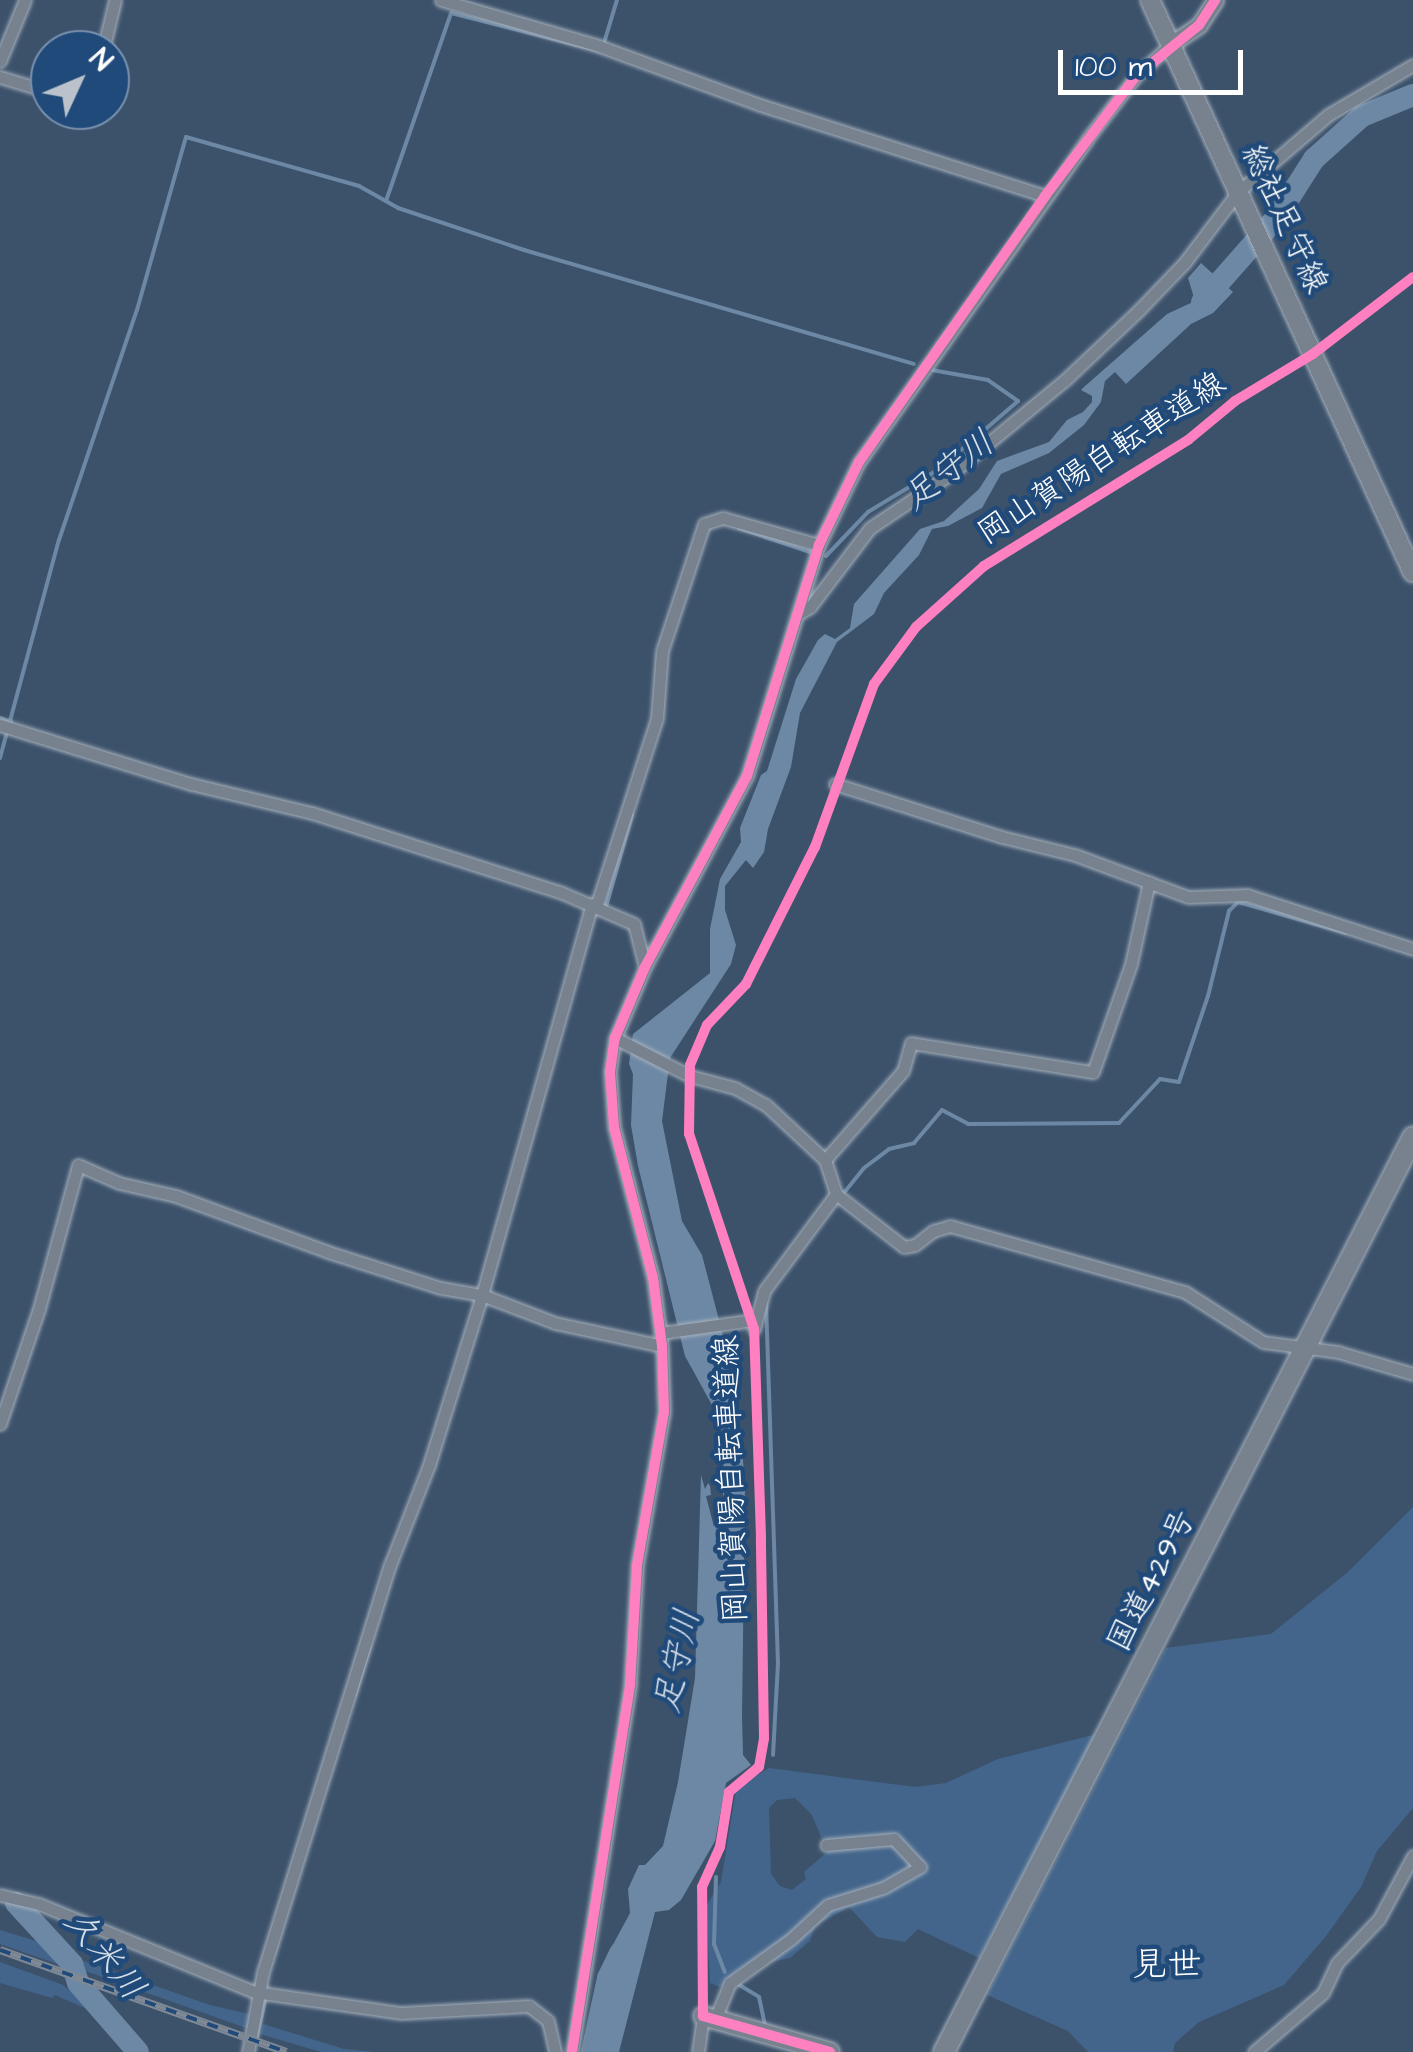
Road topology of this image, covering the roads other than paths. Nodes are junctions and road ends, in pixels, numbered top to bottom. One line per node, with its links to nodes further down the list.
1 (26, 0): 8 (street)
2 (116, 0): 6 (street)
3 (440, 0): 12 (street)
4 (1150, 0): 7 (main road, 総社足守線)
5 (1216, 0): 7 (street)
6 (108, 30)
7 (1171, 44): 12 (street); 13 (main road, 総社足守線)
8 (0, 60)
9 (1413, 65): 13 (street)
10 (0, 77): 11 (street)
11 (30, 86)
12 (1045, 196): 14 (street)
13 (1240, 197): 15 (main road, 総社足守線); 16 (street)
14 (820, 545): 16 (street); 20 (street)
15 (1413, 573)
16 (798, 614): 22 (street)
17 (2, 725): 20 (street)
18 (835, 784): 19 (street)
19 (1149, 882): 21 (street); 25 (street)
20 (598, 908): 22 (street); 27 (street)
21 (1413, 949)
22 (645, 968): 23 (street)
23 (618, 1039): 25 (street); 28 (street)
24 (1413, 1137): 29 (highway, 国道429号)
25 (825, 1160): 26 (street)
26 (839, 1197): 28 (street); 29 (street)
27 (485, 1296): 28 (street); 31 (street); 35 (street)
28 (664, 1337): 39 (street)
29 (1306, 1347): 30 (street); 42 (highway, 国道429号)
30 (1413, 1374)
31 (0, 1424)
32 (826, 1845): 36 (street)
33 (1413, 1856): 43 (street)
34 (0, 1894): 35 (street)
35 (261, 1993): 37 (street); 38 (street)
36 (710, 2017): 40 (street); 41 (main road)
37 (248, 2052)
38 (555, 2052)
39 (572, 2052)
40 (698, 2052)
41 (830, 2052)
42 (944, 2052)
43 (1254, 2052)

